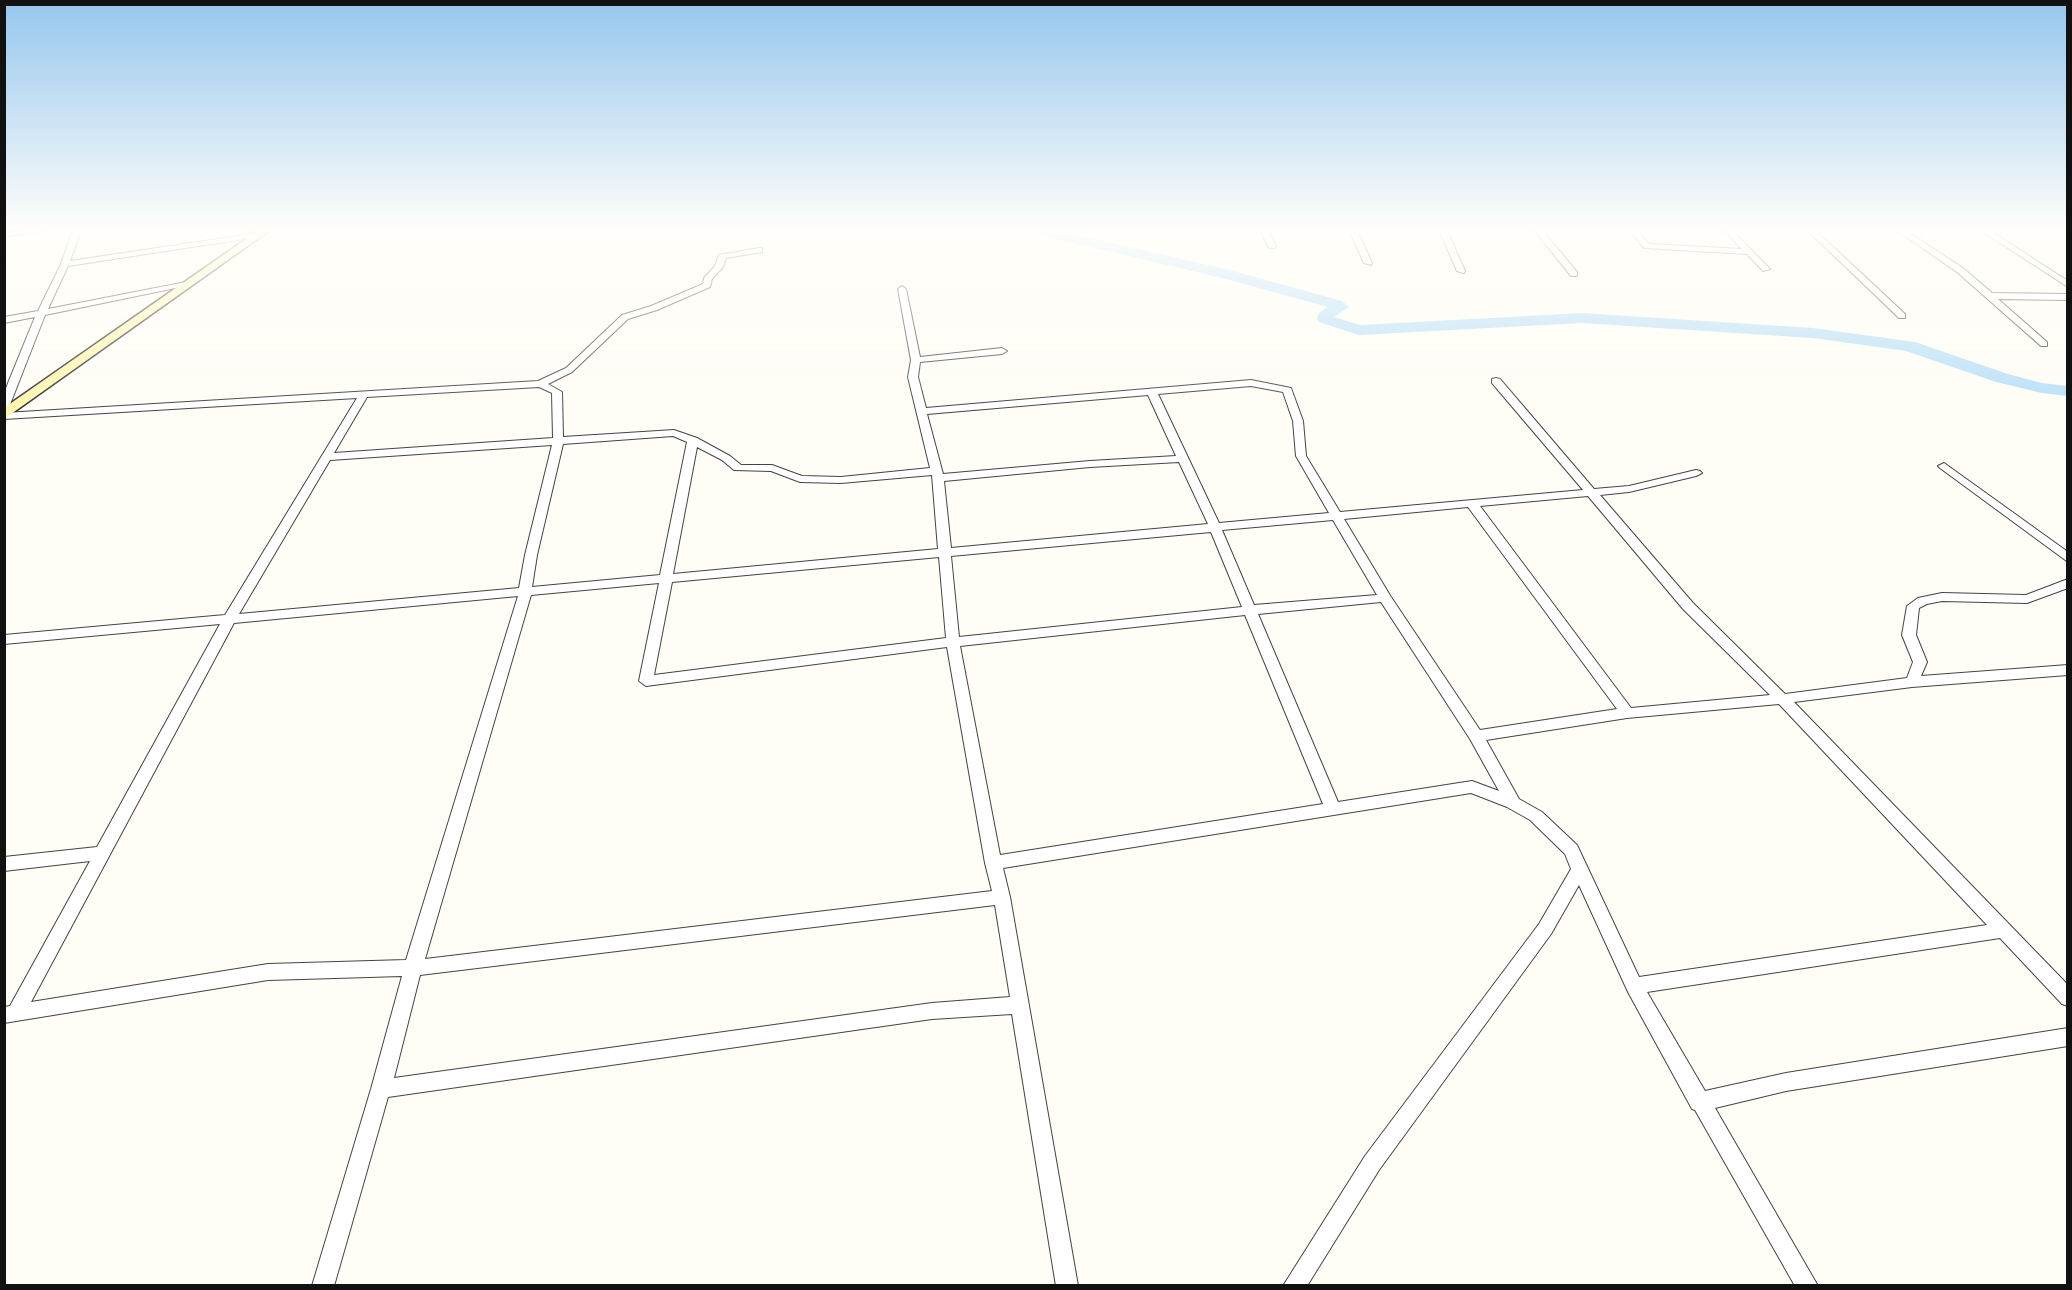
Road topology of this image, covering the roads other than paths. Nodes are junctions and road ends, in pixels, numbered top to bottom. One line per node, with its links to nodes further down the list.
1 (52, 290): 10 (street)
2 (159, 290): 10 (street)
3 (179, 290): 22 (main road)
4 (695, 290): 17 (street)
5 (902, 290): 15 (street)
6 (1875, 290): 11 (street)
7 (1983, 290): 8 (street)
8 (1989, 296): 9 (street); 13 (street)
9 (2067, 297)
10 (41, 313): 12 (street); 20 (street)
11 (1902, 316)
12 (4, 320)
13 (2044, 344)
14 (1002, 351): 15 (street)
15 (916, 360): 21 (street)
16 (1496, 381): 30 (street)
17 (540, 384): 19 (street); 24 (street)
18 (1152, 392): 21 (street); 26 (street); 32 (street)
19 (363, 396): 22 (street); 25 (street)
20 (5, 401)
21 (922, 411): 29 (street)
22 (4, 415)
23 (693, 440): 24 (street); 29 (street); 36 (street)
24 (558, 443): 25 (street); 38 (street)
25 (327, 457): 41 (street)
26 (1182, 459): 29 (street); 33 (street)
27 (1944, 466): 35 (street)
28 (1696, 473): 30 (street)
29 (938, 475): 34 (street)
30 (1593, 492): 31 (street); 46 (street)
31 (1471, 503): 32 (street); 47 (street)
32 (1337, 516): 33 (street); 39 (street)
33 (1215, 527): 34 (street); 40 (street)
34 (946, 551): 36 (street); 43 (street)
35 (2067, 558)
36 (665, 578): 38 (street); 43 (street)
37 (2067, 584): 45 (street)
38 (525, 593): 41 (street); 57 (street)
39 (1385, 598): 40 (street); 48 (street)
40 (1251, 610): 43 (street); 50 (street)
41 (229, 621): 42 (street); 51 (street)
42 (4, 640)
43 (953, 642): 52 (street)
44 (2067, 670): 45 (street)
45 (1912, 682): 46 (street)
46 (1782, 699): 47 (street); 56 (street)
47 (1627, 713): 48 (street)
48 (1476, 735): 49 (street)
49 (1513, 803): 50 (street); 54 (street)
50 (1334, 809): 52 (street)
51 (103, 853): 53 (street); 61 (street)
52 (993, 863): 55 (street)
53 (4, 864)
54 (1580, 869): 58 (street); 67 (street)
55 (1002, 897): 57 (street); 60 (street)
56 (2005, 930): 58 (street); 59 (street)
57 (413, 968): 61 (street); 63 (street)
58 (1634, 986): 64 (street)
59 (2067, 998)
60 (1019, 1005): 63 (street); 66 (street)
61 (10, 1015)
62 (2067, 1037): 64 (street)
63 (381, 1089): 65 (street)
64 (1699, 1102): 68 (street)
65 (323, 1286)
66 (1067, 1286)
67 (1294, 1286)
68 (1807, 1286)

